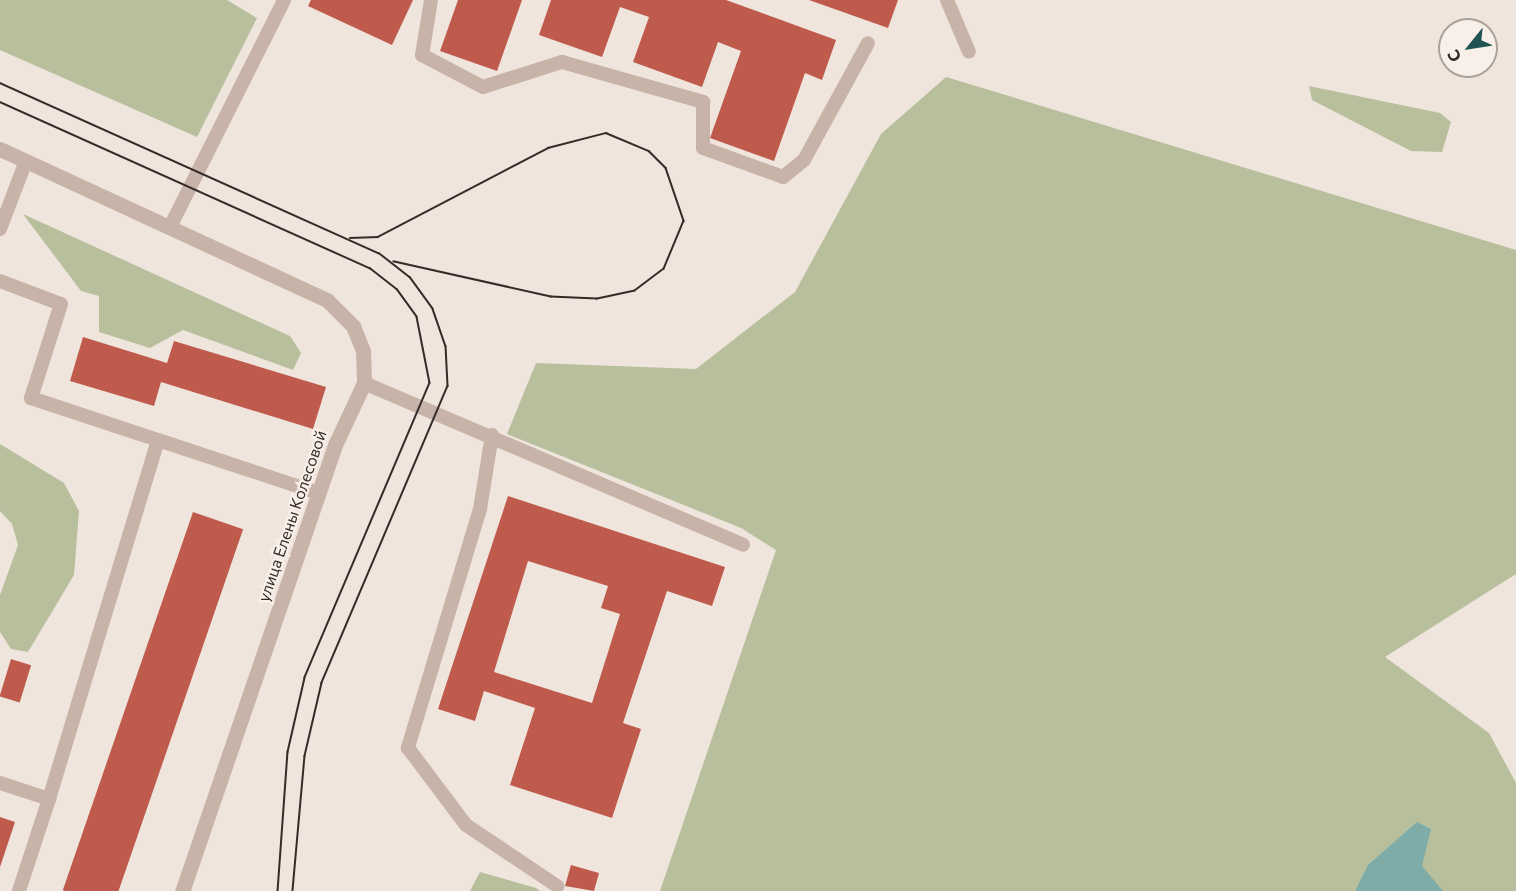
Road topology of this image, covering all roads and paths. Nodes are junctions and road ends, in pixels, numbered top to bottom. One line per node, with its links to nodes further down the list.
1 (284, 0): 8 (lane)
2 (431, 0): 4 (lane)
3 (947, 0): 5 (lane)
4 (868, 43)
5 (969, 52)
6 (0, 149): 7 (street, улица Елены Колесовой)
7 (26, 161): 8 (street, улица Елены Колесовой); 9 (lane)
8 (170, 227): 11 (street, улица Елены Колесовой)
9 (0, 229)
10 (0, 281): 13 (lane)
11 (364, 383): 12 (lane); 14 (street, улица Елены Колесовой)
12 (492, 435): 15 (lane); 18 (lane)
13 (158, 440): 14 (lane); 17 (lane)
14 (318, 493): 20 (street, улица Елены Колесовой)
15 (743, 545)
16 (0, 783): 17 (lane)
17 (49, 799): 19 (lane)
18 (557, 886)
19 (19, 891)
20 (182, 891)

